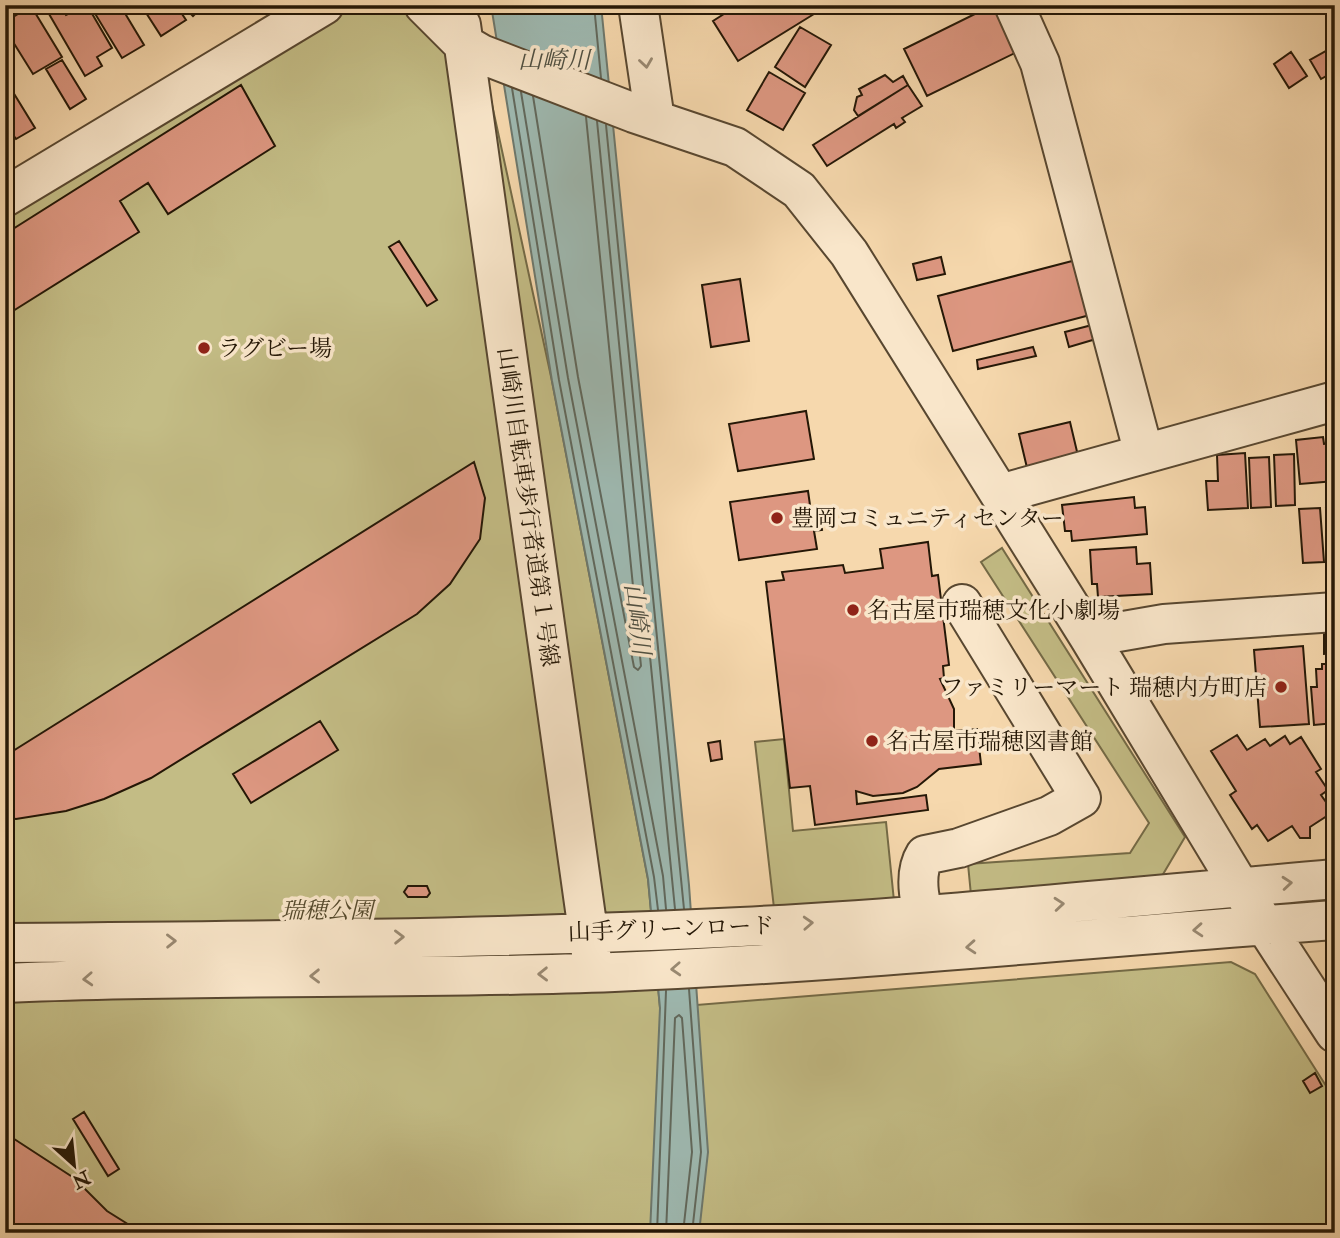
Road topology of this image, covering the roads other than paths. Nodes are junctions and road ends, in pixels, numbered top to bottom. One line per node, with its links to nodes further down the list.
1 (324, 5): 8 (street)
2 (424, 5): 6 (street)
3 (460, 5): 6 (street, 山崎川自転車歩行者道第１号線)
4 (638, 5): 7 (street, one-way to 7)
5 (1014, 5): 10 (street)
6 (471, 48): 7 (street); 19 (street, 山崎川自転車歩行者道第１号線)
7 (644, 117): 11 (street)
8 (5, 197)
9 (1335, 401): 10 (street)
10 (1144, 454): 11 (street)
11 (999, 494): 14 (street)
12 (962, 604): 20 (street)
13 (1335, 612): 14 (street)
14 (1089, 637): 16 (street)
15 (1335, 879): 16 (street, 山手グリーンロード, one-way to 15)
16 (1240, 887): 18 (street); 20 (street, 山手グリーンロード, one-way to 16)
17 (1335, 920): 18 (street, 山手グリーンロード)
18 (1266, 925): 20 (street, 山手グリーンロード, one-way to 20); 24 (street)
19 (596, 933): 20 (street, 山手グリーンロード, one-way to 20); 21 (street, 山手グリーンロード, one-way to 19); 22 (street, 山崎川自転車歩行者道第１号線)
20 (929, 933): 22 (street, 山手グリーンロード, one-way to 22)
21 (5, 943)
22 (602, 972): 23 (street, 山手グリーンロード, one-way to 23)
23 (5, 983)
24 (1335, 1033)

